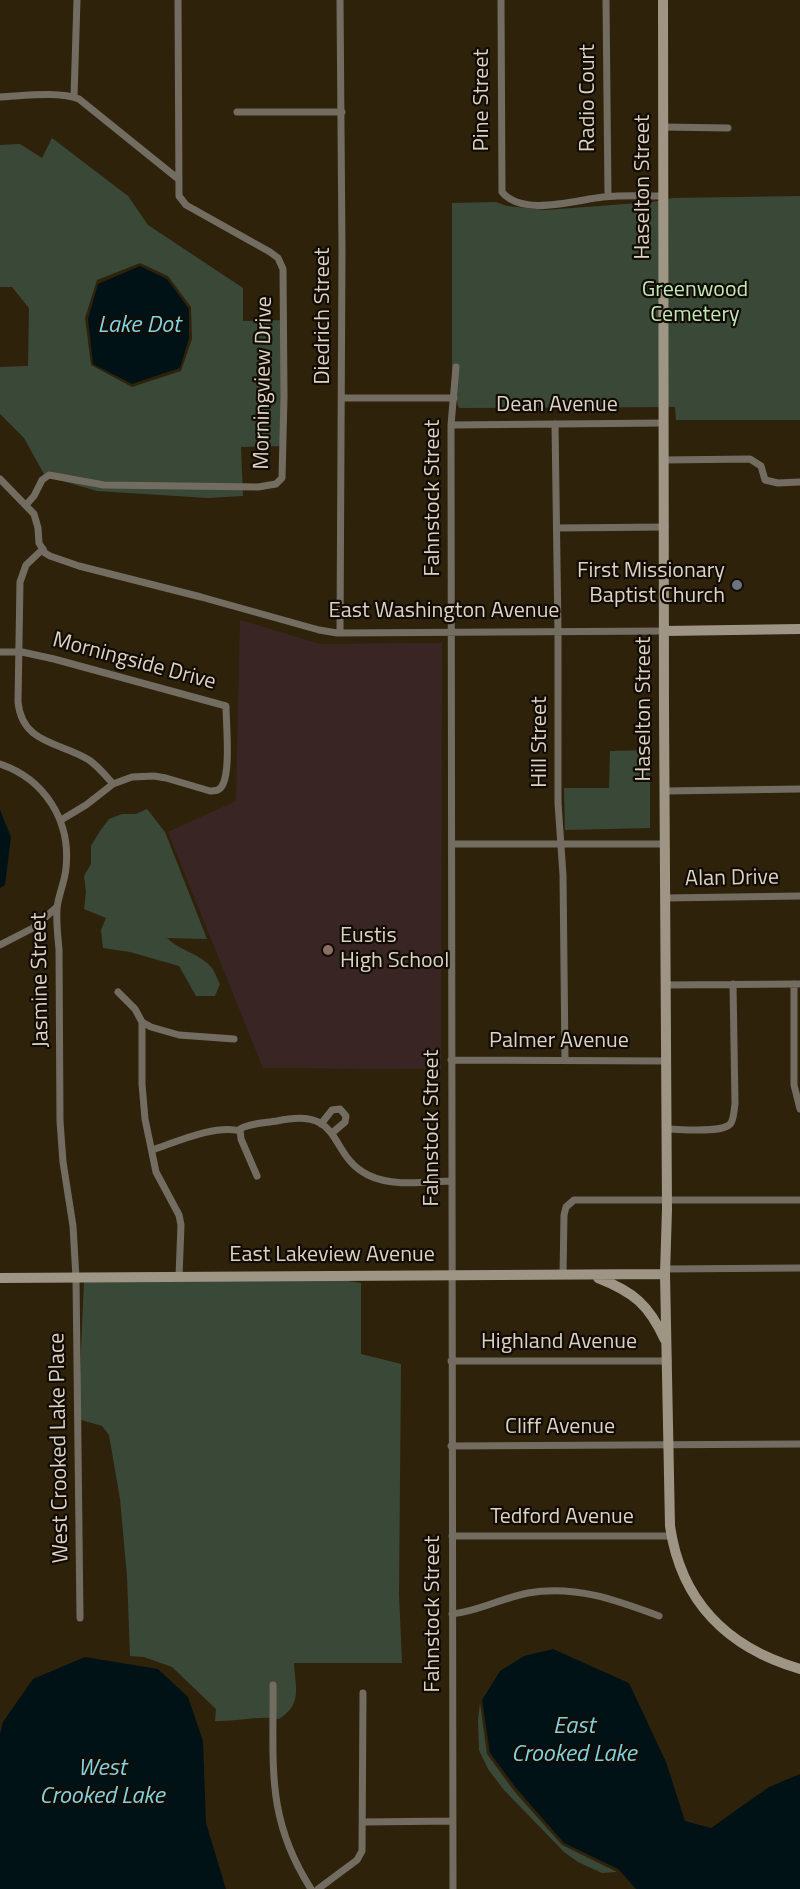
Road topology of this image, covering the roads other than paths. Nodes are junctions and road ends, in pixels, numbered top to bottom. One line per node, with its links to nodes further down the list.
1 (77, 0): 8 (street)
2 (178, 0): 13 (street)
3 (340, 0): 10 (street, Diedrich Street)
4 (501, 0): 14 (street, Pine Street)
5 (606, 0): 14 (street, Radio Court)
6 (663, 0): 11 (street, Haselton Street)
7 (0, 97): 8 (street)
8 (74, 97): 13 (street)
9 (237, 112): 10 (street)
10 (342, 112): 17 (street, Diedrich Street)
11 (663, 127): 12 (street); 15 (street, Haselton Street)
12 (728, 128)
13 (177, 178): 25 (street, Morningview Drive)
14 (608, 196): 15 (street)
15 (664, 196): 19 (street, Haselton Street)
16 (456, 367): 18 (street, Fahnstock Street)
17 (342, 398): 18 (street); 32 (street, Diedrich Street)
18 (454, 398): 21 (street, Fahnstock Street)
19 (664, 423): 20 (street, Dean Avenue); 22 (street, Haselton Street)
20 (555, 424): 21 (street, Dean Avenue); 27 (street, Hill Street)
21 (451, 425): 33 (street, Fahnstock Street)
22 (664, 460): 24 (street); 26 (street, Haselton Street)
23 (0, 479): 25 (street)
24 (800, 482)
25 (26, 505): 28 (street)
26 (665, 527): 27 (street); 30 (street, Haselton Street)
27 (557, 528): 31 (street, Hill Street)
28 (43, 549): 32 (street, East Washington Avenue); 35 (street)
29 (800, 629): 30 (street, East Washington Avenue)
30 (665, 631): 31 (street, East Washington Avenue); 39 (street, Haselton Street)
31 (558, 632): 33 (street, East Washington Avenue); 41 (street, Hill Street)
32 (340, 633): 33 (street, East Washington Avenue)
33 (452, 633): 42 (street, Fahnstock Street)
34 (0, 652): 35 (street)
35 (19, 652): 37 (street); 37 (street, Morningside Drive)
36 (0, 764): 40 (street)
37 (113, 784): 40 (street)
38 (800, 789): 39 (street)
39 (665, 791): 43 (street, Haselton Street)
40 (61, 820): 46 (street, Jasmine Street)
41 (562, 843): 42 (street); 43 (street); 54 (street, Hill Street)
42 (452, 844): 55 (street, Fahnstock Street)
43 (665, 844): 45 (street, Haselton Street)
44 (800, 896): 45 (street, Alan Drive)
45 (665, 898): 50 (street, Haselton Street)
46 (57, 907): 47 (street); 74 (street, Jasmine Street)
47 (0, 945)
48 (733, 984): 49 (street); 50 (street); 59 (street)
49 (797, 984): 57 (street)
50 (666, 985): 56 (street, Haselton Street)
51 (118, 992): 52 (street)
52 (142, 1022): 53 (street); 62 (street)
53 (234, 1039)
54 (565, 1059): 55 (street, Palmer Avenue); 56 (street, Palmer Avenue)
55 (451, 1060): 64 (street, Fahnstock Street)
56 (666, 1060): 59 (street, Haselton Street)
57 (800, 1109)
58 (321, 1124): 60 (street); 61 (street); 61 (street)
59 (666, 1129): 65 (street, Haselton Street)
60 (240, 1131): 62 (street); 63 (street)
61 (332, 1133): 64 (street)
62 (152, 1150): 72 (street)
63 (257, 1176)
64 (451, 1181): 69 (street, Fahnstock Street)
65 (667, 1200): 66 (street); 68 (street, Haselton Street); 70 (street)
66 (800, 1200)
67 (800, 1268): 68 (street, East Lakeview Avenue)
68 (665, 1272): 71 (street, East Lakeview Avenue); 75 (street, Haselton Street)
69 (451, 1275): 70 (street, East Lakeview Avenue); 72 (street, East Lakeview Avenue); 76 (street, Fahnstock Street)
70 (564, 1275): 71 (street, East Lakeview Avenue)
71 (592, 1275): 75 (street)
72 (179, 1276): 74 (street, East Lakeview Avenue)
73 (0, 1278): 74 (street, East Lakeview Avenue)
74 (76, 1278): 85 (street, West Crooked Lake Place)
75 (667, 1345): 77 (street, Haselton Street)
76 (451, 1361): 77 (street, Highland Avenue); 79 (street, Fahnstock Street)
77 (668, 1361): 80 (street, Haselton Street)
78 (800, 1444): 80 (street, Cliff Avenue)
79 (452, 1446): 80 (street, Cliff Avenue); 81 (street, Fahnstock Street)
80 (668, 1446): 82 (street, Haselton Street)
81 (452, 1536): 82 (street, Tedford Avenue); 83 (street, Fahnstock Street)
82 (671, 1536): 86 (street, Haselton Street)
83 (453, 1614): 84 (street); 89 (street, Fahnstock Street)
84 (659, 1616)
85 (80, 1618)
86 (800, 1669)
87 (273, 1685): 91 (street)
88 (363, 1693): 90 (street)
89 (453, 1821): 90 (street); 93 (street, Fahnstock Street)
90 (363, 1822): 92 (street)
91 (310, 1889)
92 (318, 1889)
93 (453, 1889)

